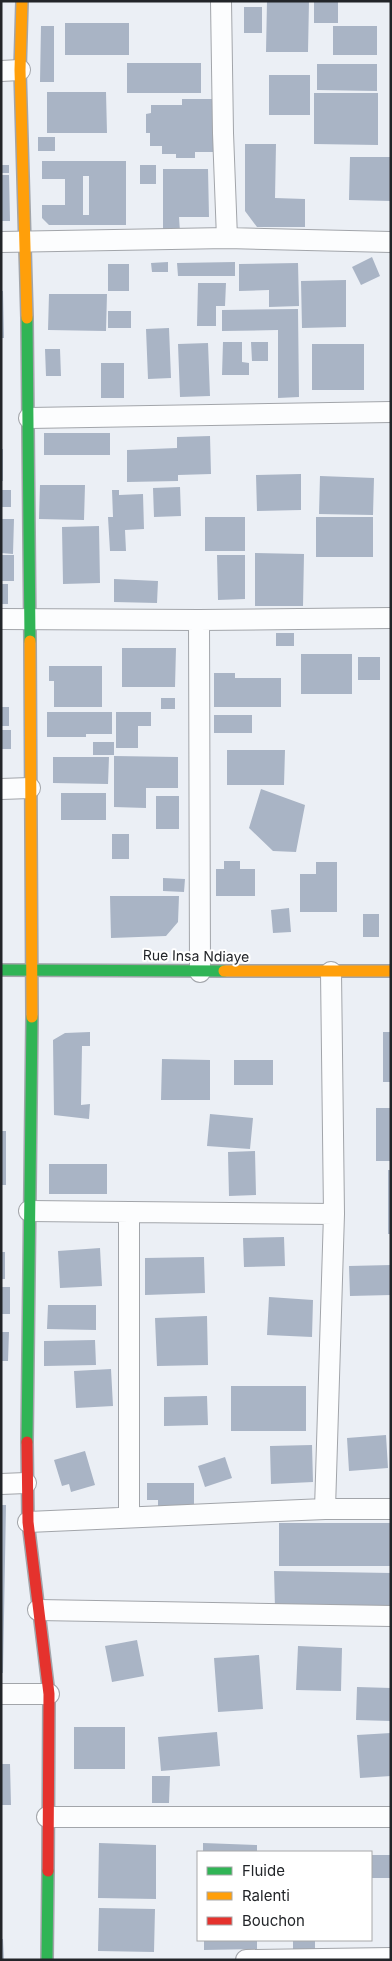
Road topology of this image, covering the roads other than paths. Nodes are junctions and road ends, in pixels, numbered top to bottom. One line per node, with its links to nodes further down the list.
1 (22, 1): 3 (street)
2 (221, 1): 4 (street)
3 (11, 71): 6 (street)
4 (227, 238): 6 (street); 7 (street)
5 (1, 242): 6 (street)
6 (26, 242): 9 (street)
7 (391, 242)
8 (391, 412): 9 (street)
9 (29, 418): 12 (street)
10 (391, 618): 13 (street)
11 (1, 619): 12 (street)
12 (29, 620): 13 (street); 15 (street)
13 (199, 620): 19 (street)
14 (1, 788): 15 (street)
15 (30, 788): 16 (street)
16 (33, 969): 17 (street, Rue Insa Ndiaye); 19 (street, Rue Insa Ndiaye); 21 (street)
17 (1, 970)
18 (391, 971): 20 (street, Rue Insa Ndiaye)
19 (200, 972): 20 (street, Rue Insa Ndiaye)
20 (331, 972): 23 (street)
21 (29, 1211): 22 (street); 24 (street)
22 (130, 1212): 23 (street); 28 (street)
23 (334, 1214): 26 (street)
24 (26, 1483): 25 (street); 29 (street)
25 (1, 1484)
26 (325, 1509): 27 (street); 28 (street)
27 (391, 1510)
28 (129, 1517): 29 (street)
29 (28, 1522): 30 (street)
30 (38, 1610): 31 (street); 33 (street)
31 (391, 1616)
32 (1, 1694): 33 (street)
33 (49, 1694): 34 (street)
34 (47, 1817): 35 (street); 37 (street)
35 (391, 1817)
36 (391, 1958): 38 (street)
37 (47, 1960)
38 (246, 1960)

